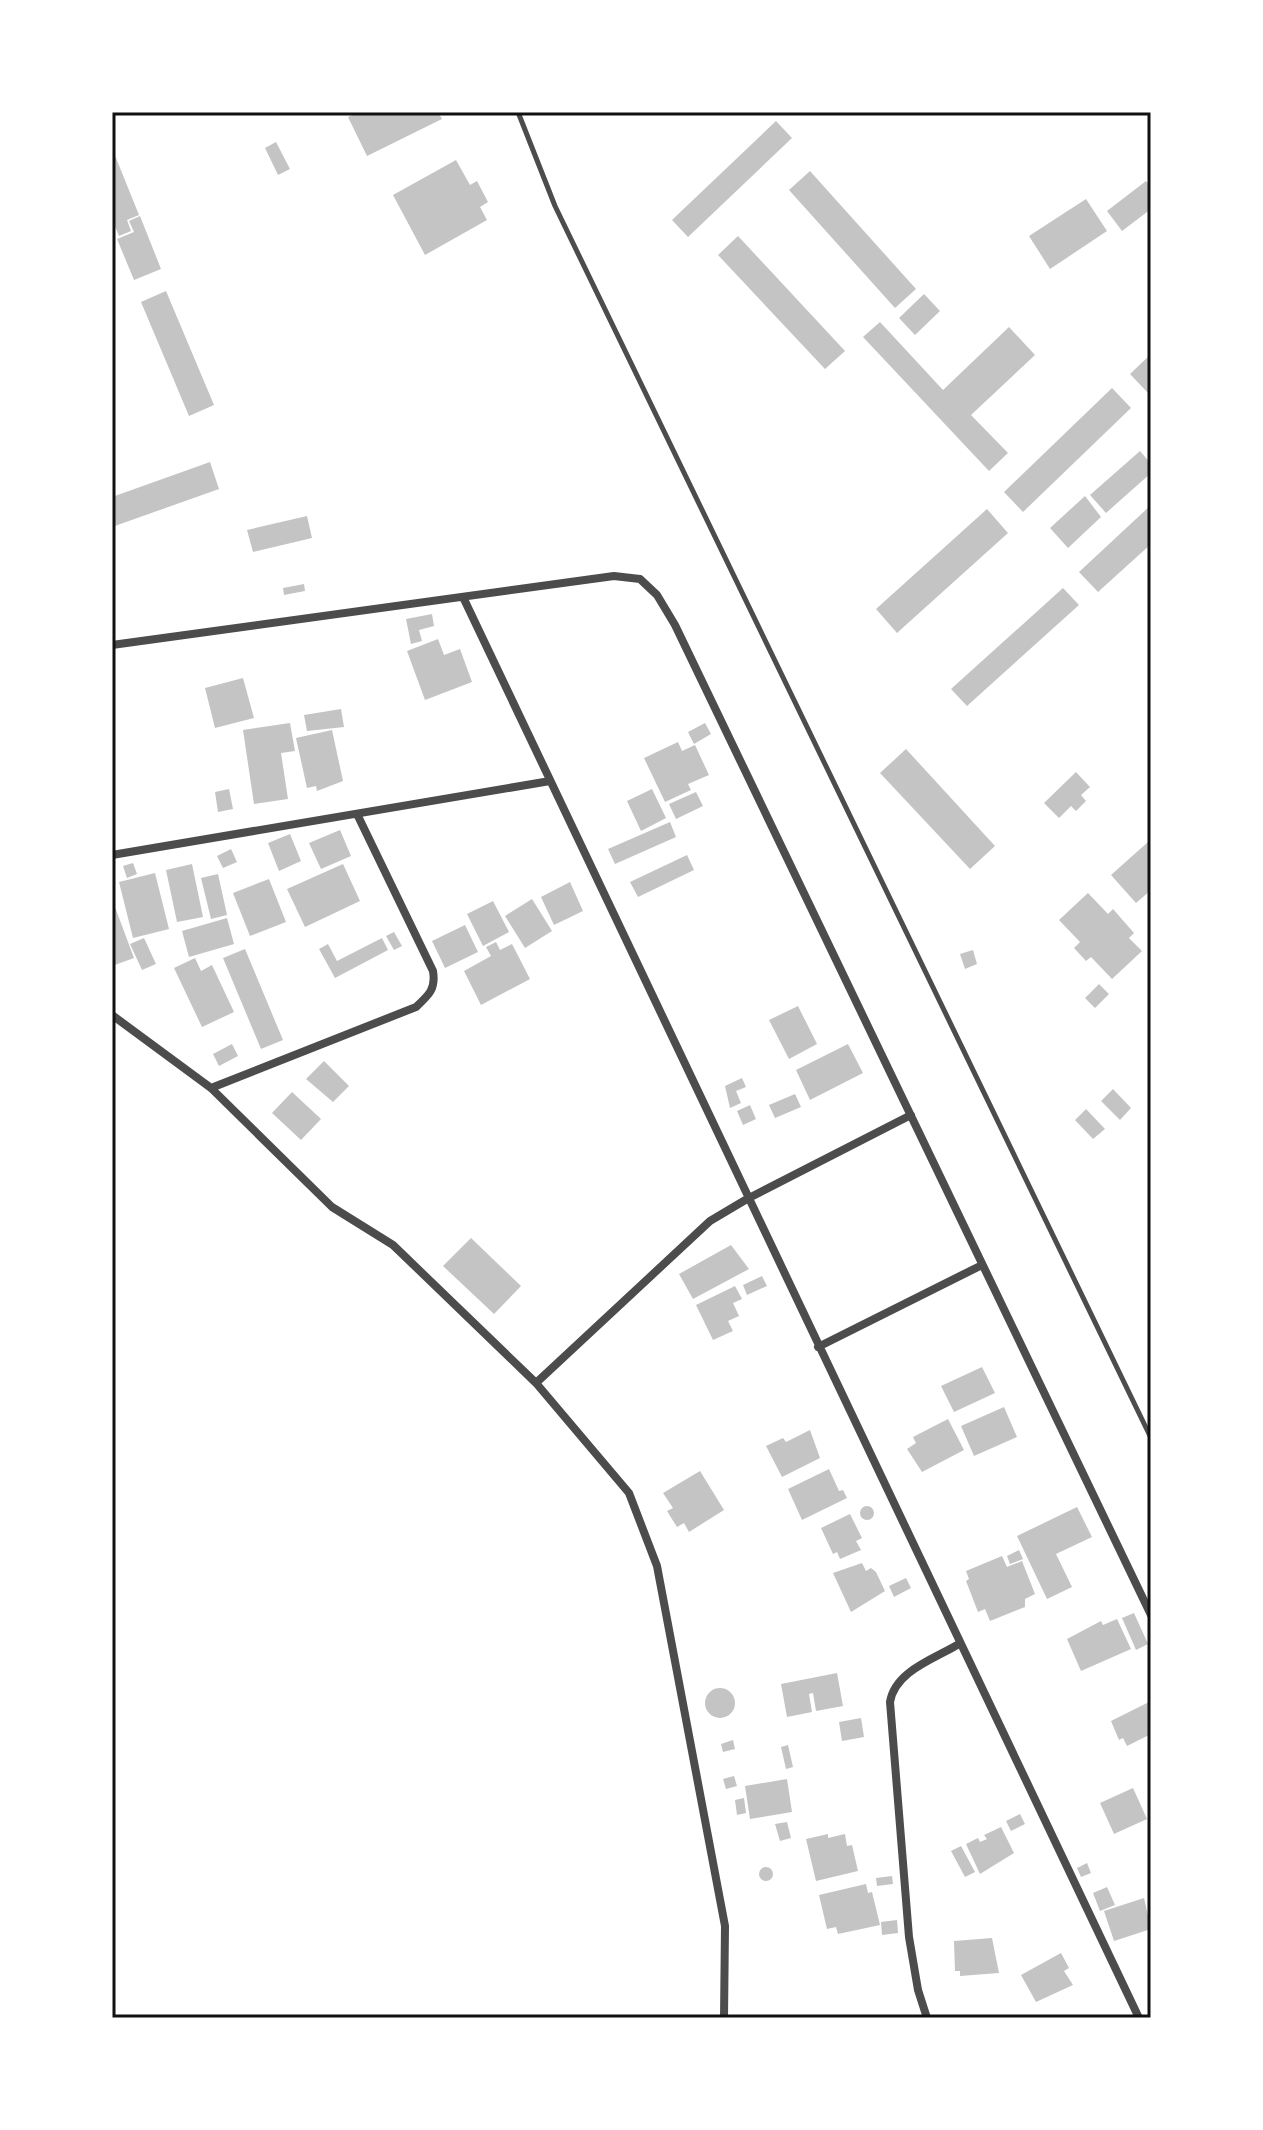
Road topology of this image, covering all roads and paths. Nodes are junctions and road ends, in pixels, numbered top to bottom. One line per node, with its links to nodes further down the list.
1 (518, 112): 14 (lane)
2 (463, 597): 3 (street); 4 (street); 9 (street)
3 (112, 645)
4 (550, 781): 5 (street); 10 (street)
5 (357, 814): 6 (street); 8 (street)
6 (112, 855)
7 (112, 1015): 8 (street)
8 (211, 1088): 13 (street)
9 (911, 1115): 10 (street); 11 (street)
10 (747, 1199): 12 (street); 13 (street)
11 (982, 1265): 12 (street); 15 (street)
12 (818, 1347): 16 (street)
13 (536, 1383): 17 (street)
14 (1151, 1438)
15 (1151, 1615)
16 (959, 1644): 18 (street); 19 (street)
17 (724, 2018)
18 (927, 2018)
19 (1139, 2018)

